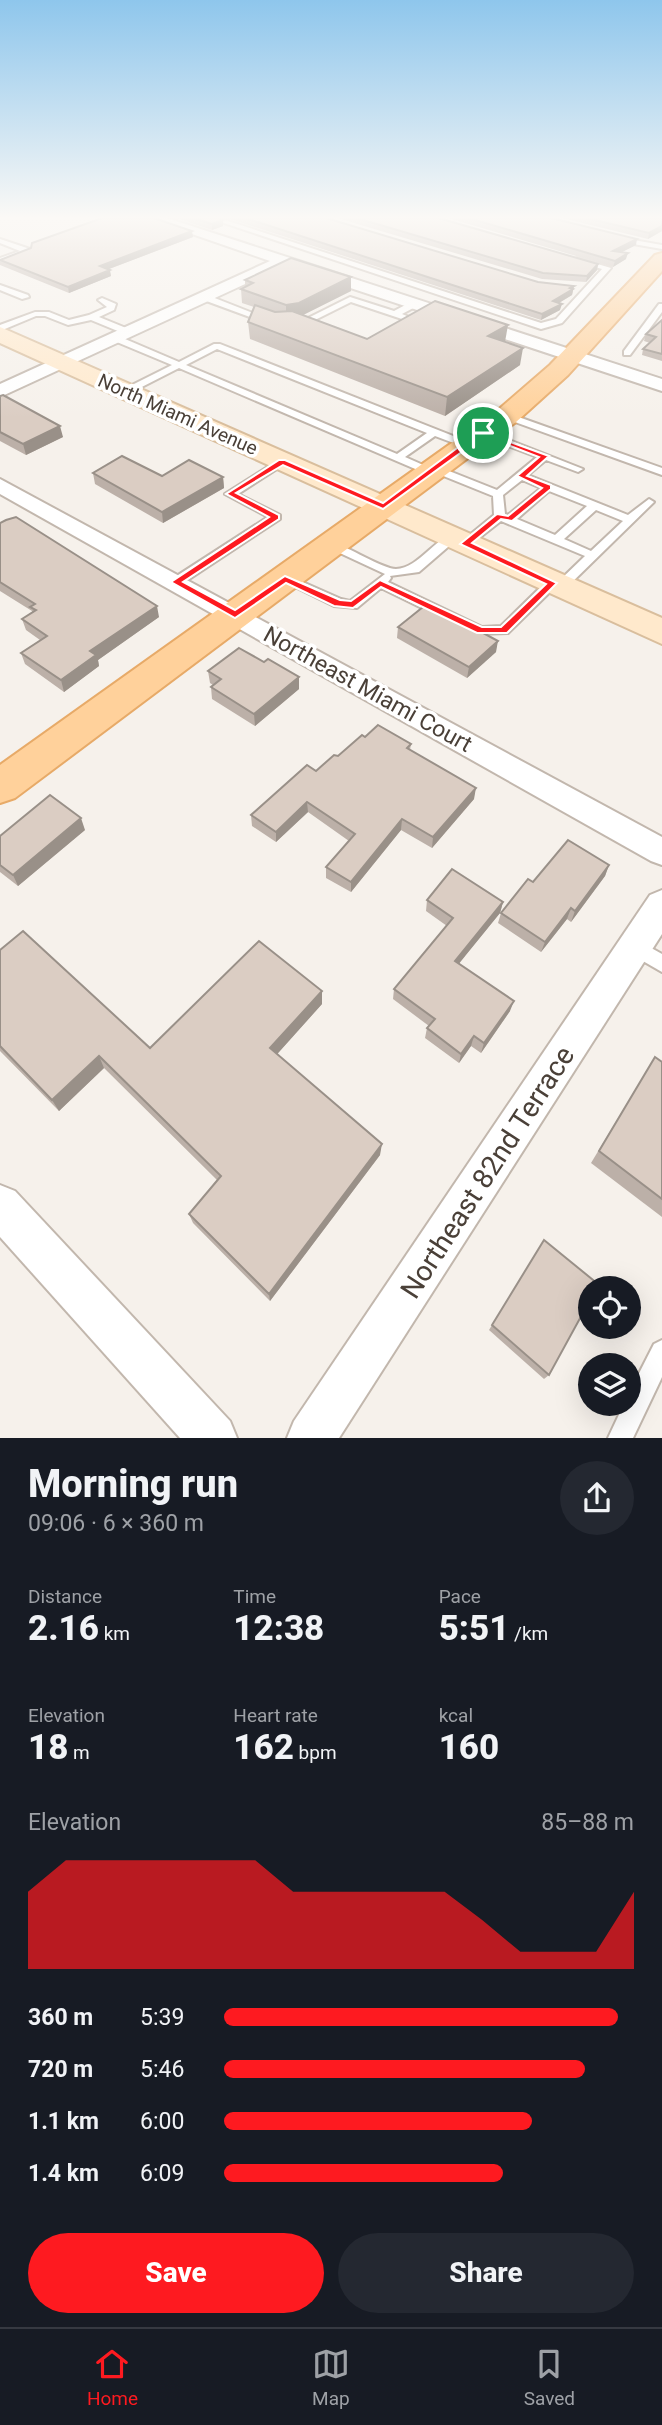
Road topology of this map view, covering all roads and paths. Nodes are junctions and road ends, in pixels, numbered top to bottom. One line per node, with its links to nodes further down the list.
1 (232, 284): 10 (street)
2 (353, 284): 12 (street)
3 (413, 284): 8 (lane)
4 (594, 284): 8 (lane)
5 (639, 284): 25 (main road)
6 (0, 287): 9 (lane)
7 (578, 287): 8 (lane)
8 (591, 288)
9 (25, 297)
10 (204, 297): 18 (lane); 23 (street)
11 (102, 300): 15 (lane)
12 (414, 304): 14 (lane); 25 (street)
13 (662, 306): 24 (lane)
14 (395, 314): 16 (lane); 21 (lane)
15 (92, 317): 20 (lane); 23 (lane)
16 (306, 321): 17 (lane); 19 (lane)
17 (293, 323)
18 (280, 325)
19 (317, 325)
20 (0, 328)
21 (394, 333)
22 (0, 334): 26 (main road, North Miami Avenue)
23 (121, 335): 26 (street); 27 (lane)
24 (627, 353)
25 (573, 356): 28 (street); 31 (main road)
26 (63, 362): 29 (street); 30 (main road, North Miami Avenue)
27 (178, 366): 30 (lane); 32 (lane); 35 (lane)
28 (662, 384)
29 (0, 391)
30 (127, 391): 36 (main road, North Miami Avenue)
31 (507, 416): 33 (main road); 39 (lane)
32 (435, 432): 33 (lane); 35 (lane)
33 (475, 439): 34 (lane); 38 (main road)
34 (545, 456): 37 (lane); 40 (lane)
35 (398, 458): 38 (lane)
36 (282, 461): 46 (main road, North Miami Avenue); 59 (lane)
37 (578, 469)
38 (433, 470): 43 (lane); 46 (main road)
39 (662, 472)
40 (521, 476): 42 (lane); 43 (lane)
41 (0, 485): 59 (street, Northeast Miami Court)
42 (548, 493): 44 (lane); 48 (lane)
43 (498, 494): 51 (lane)
44 (530, 502): 47 (lane); 49 (lane)
45 (649, 502): 52 (lane)
46 (383, 507): 54 (main road, North Miami Avenue); 55 (main road)
47 (542, 507)
48 (586, 508): 52 (lane); 53 (lane)
49 (520, 511): 50 (lane); 51 (lane)
50 (532, 516)
51 (505, 518): 53 (lane); 54 (lane)
52 (630, 520): 56 (lane)
53 (556, 540): 56 (lane)
54 (459, 541): 57 (lane); 61 (main road, North Miami Avenue)
55 (331, 545): 57 (lane); 58 (main road)
56 (592, 555): 61 (lane)
57 (392, 573): 60 (lane)
58 (285, 579): 60 (lane); 62 (main road)
59 (176, 582): 62 (street, Northeast Miami Court)
60 (380, 583): 61 (lane)
61 (556, 585): 63 (main road, North Miami Avenue)
62 (235, 615): 64 (main road); 65 (street, Northeast Miami Court)
63 (662, 632)
64 (0, 787)
65 (662, 852)
66 (662, 905): 67 (street, Northeast 82nd Terrace)
67 (648, 956): 71 (street, Northeast 82nd Terrace)
68 (0, 1206): 70 (street)
69 (662, 1352): 72 (lane)
70 (212, 1438)
71 (311, 1438)
72 (621, 1438)

